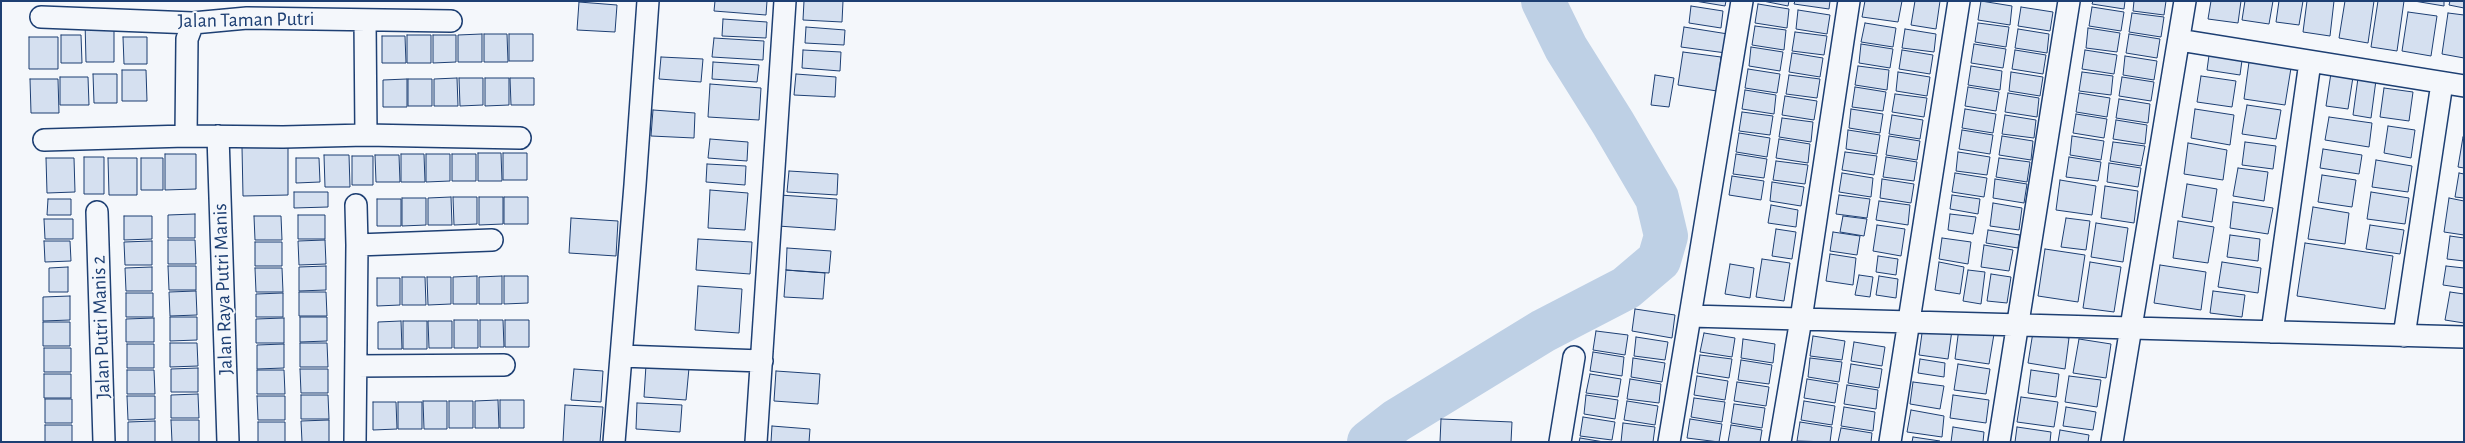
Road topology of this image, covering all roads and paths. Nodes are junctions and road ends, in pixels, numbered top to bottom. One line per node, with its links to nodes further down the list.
1 (648, 1): 35 (street)
2 (785, 1): 37 (street)
3 (1742, 1): 27 (street)
4 (1849, 1): 28 (street)
5 (1959, 1): 29 (street)
6 (2069, 1): 30 (street)
7 (2185, 1): 14 (street)
8 (234, 10): 9 (street, Jalan Taman Putri); 13 (street, Jalan Taman Putri)
9 (261, 10): 11 (street, Jalan Taman Putri)
10 (41, 17): 13 (street, Jalan Taman Putri)
11 (365, 20): 12 (street, Jalan Taman Putri); 18 (street)
12 (451, 21)
13 (193, 23): 19 (street)
14 (2179, 40): 15 (street); 31 (street)
15 (2310, 62): 16 (street); 32 (street)
16 (2442, 83): 17 (street); 33 (street)
17 (2464, 86)
18 (366, 135): 20 (street); 21 (street)
19 (186, 136): 20 (street); 22 (street)
20 (218, 136): 41 (street, Jalan Raya Putri Manis)
21 (520, 138)
22 (44, 140)
23 (356, 205): 26 (street)
24 (97, 212): 40 (street, Jalan Putri Manis 2)
25 (492, 240): 26 (street)
26 (357, 245): 39 (street)
27 (1690, 316): 28 (street); 46 (street)
28 (1801, 319): 29 (street); 47 (street)
29 (1910, 322): 30 (street); 48 (street)
30 (2018, 325): 31 (street); 49 (street)
31 (2130, 328): 32 (street); 50 (street)
32 (2272, 332): 33 (street)
33 (2404, 336): 34 (street)
34 (2464, 337)
35 (621, 356): 37 (street); 43 (street)
36 (1574, 357): 45 (street)
37 (762, 361): 44 (street)
38 (504, 365): 39 (street)
39 (356, 366): 42 (street)
40 (104, 442)
41 (228, 442)
42 (355, 442)
43 (614, 442)
44 (756, 442)
45 (1560, 442)
46 (1669, 442)
47 (1780, 442)
48 (1890, 442)
49 (1999, 442)
50 (2112, 442)

